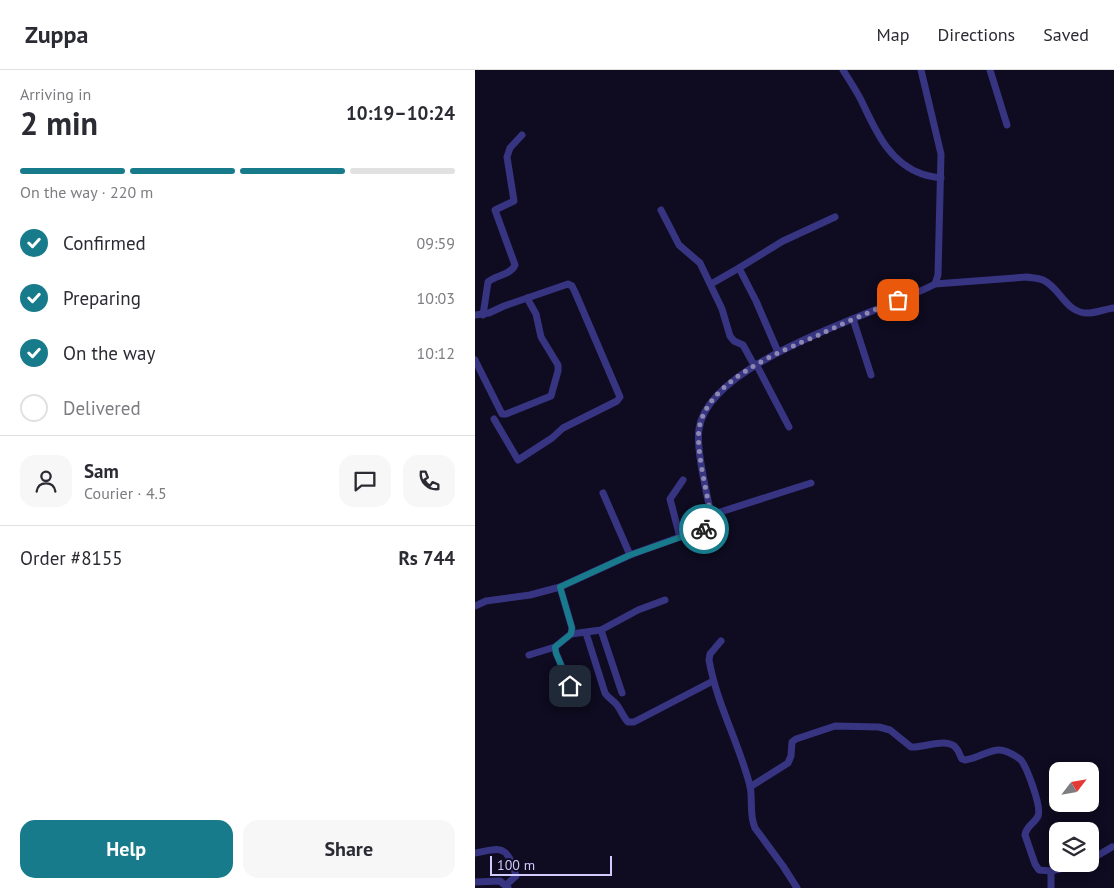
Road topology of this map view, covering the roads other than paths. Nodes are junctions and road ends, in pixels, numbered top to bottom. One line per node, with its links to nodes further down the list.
1 (843, 70): 6 (street)
2 (921, 70): 6 (street)
3 (990, 70): 4 (street)
4 (1007, 124)
5 (522, 135): 14 (street)
6 (941, 178): 11 (street)
7 (661, 210): 10 (street)
8 (835, 217): 9 (street)
9 (739, 268): 10 (street); 17 (street)
10 (711, 284): 19 (street)
11 (935, 284): 13 (street); 16 (street)
12 (527, 298): 14 (street); 18 (street); 21 (street)
13 (1114, 308)
14 (483, 314): 15 (street)
15 (475, 315)
16 (853, 319): 17 (street); 20 (street)
17 (778, 352): 19 (street)
18 (475, 360)
19 (755, 364): 22 (street); 26 (street)
20 (871, 375)
21 (494, 419)
22 (789, 427)
23 (683, 480): 27 (street)
24 (811, 483): 26 (street)
25 (603, 493): 28 (street)
26 (711, 516): 27 (street)
27 (680, 537): 28 (street)
28 (630, 555): 29 (street)
29 (560, 587): 31 (street); 34 (street)
30 (665, 600): 32 (street)
31 (475, 606)
32 (601, 630): 33 (street); 40 (street)
33 (586, 633): 34 (street); 38 (street)
34 (571, 634): 36 (street)
35 (721, 641): 38 (street)
36 (555, 647): 37 (street); 39 (street)
37 (529, 655)
38 (713, 681): 41 (street)
39 (570, 686)
40 (622, 693)
41 (750, 787): 45 (street); 49 (street)
42 (1112, 848): 44 (street)
43 (475, 853): 48 (street)
44 (1099, 855)
45 (1049, 871)
46 (1051, 872): 50 (street)
47 (475, 882): 48 (street)
48 (507, 886)
49 (797, 888)
50 (1051, 888)

